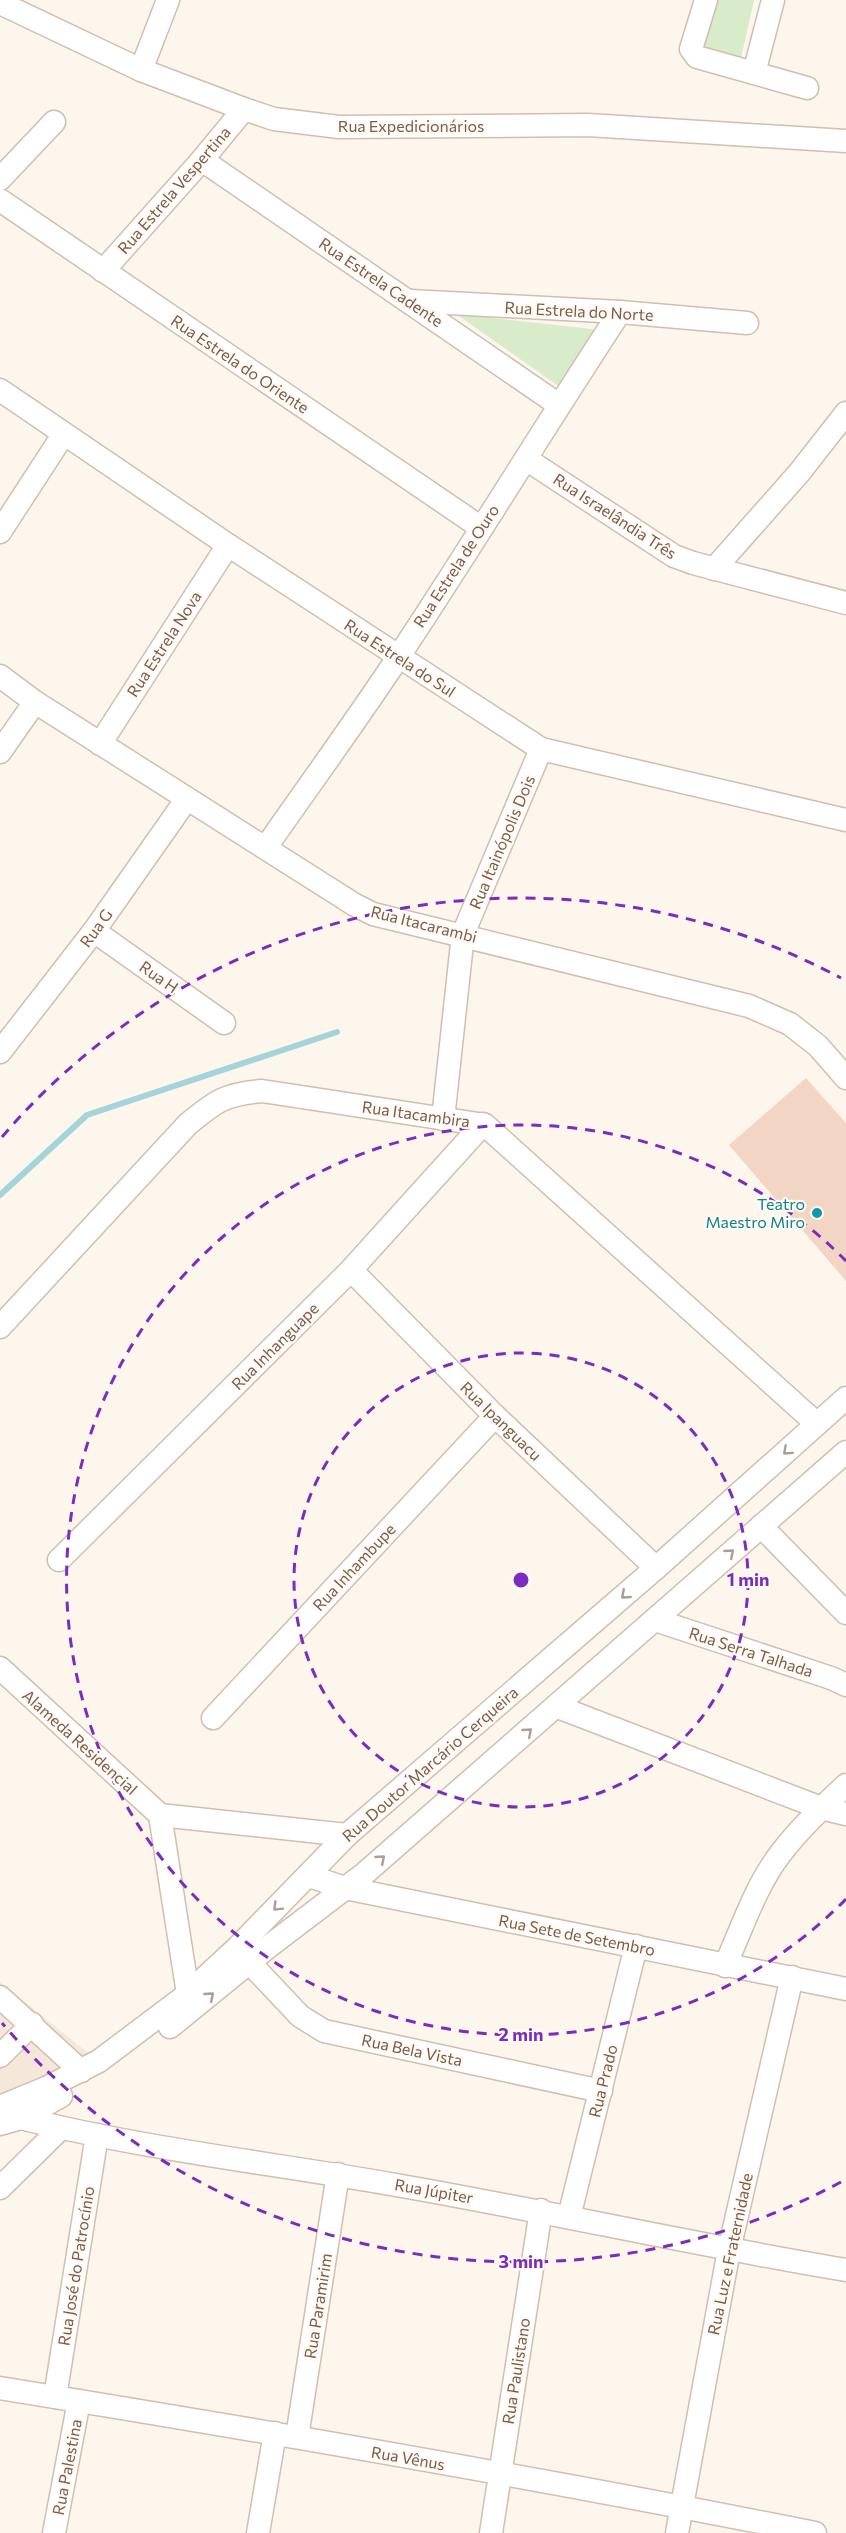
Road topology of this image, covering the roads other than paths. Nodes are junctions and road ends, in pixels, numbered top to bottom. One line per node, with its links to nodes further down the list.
1 (168, 0): 5 (street)
2 (706, 0): 6 (street)
3 (773, 0): 6 (street)
4 (1, 2): 5 (street, Rua Expedicionários)
5 (141, 70): 8 (street, Rua Expedicionários)
6 (754, 73): 7 (street)
7 (807, 88)
8 (244, 109): 10 (street, Rua Expedicionários); 11 (street, Rua Estrela Vespertina)
9 (54, 122): 12 (street)
10 (846, 141)
11 (202, 160): 14 (street, Rua Estrela Vespertina); 15 (street, Rua Estrela Cadente)
12 (0, 179)
13 (0, 200): 14 (street, Rua Estrela do Oriente)
14 (103, 271): 23 (street, Rua Estrela do Oriente)
15 (411, 301): 16 (street, Rua Estrela do Norte); 19 (street, Rua Estrela Cadente)
16 (621, 312): 17 (street, Rua Estrela do Norte); 19 (street, Rua Estrela de Ouro)
17 (747, 323)
18 (0, 390): 21 (street, Rua Estrela do Sul)
19 (559, 405): 22 (street, Rua Estrela de Ouro)
20 (846, 413): 26 (street)
21 (63, 435): 24 (street); 25 (street, Rua Estrela do Sul)
22 (526, 459): 23 (street, Rua Estrela de Ouro); 26 (street, Rua Israelândia Três)
23 (480, 527): 28 (street, Rua Estrela de Ouro)
24 (0, 532)
25 (228, 545): 28 (street, Rua Estrela do Sul); 31 (street, Rua Estrela Nova)
26 (714, 569): 27 (street, Rua Israelândia Três)
27 (846, 603)
28 (399, 657): 32 (street, Rua Estrela do Sul); 36 (street, Rua Estrela de Ouro)
29 (0, 676): 30 (street, Rua Itacarambi)
30 (35, 702): 31 (street, Rua Itacarambi); 33 (street)
31 (100, 744): 34 (street, Rua Itacarambi)
32 (541, 749): 35 (street, Rua Estrela do Sul); 38 (street, Rua Itainópolis Dois)
33 (0, 753)
34 (186, 800): 36 (street, Rua Itacarambi); 37 (street, Rua G)
35 (846, 820)
36 (266, 847): 38 (street, Rua Itacarambi)
37 (94, 931): 39 (street, Rua H); 40 (street, Rua G)
38 (463, 934): 41 (street, Rua Itacarambi); 42 (street, Rua Itainópolis Dois)
39 (224, 1023)
40 (0, 1052)
41 (846, 1078)
42 (444, 1119): 43 (street, Rua Itacambira); 45 (street, Rua Itacambira)
43 (483, 1124): 44 (street, Rua Inhanguape); 48 (street, Rua Itacambira)
44 (351, 1270): 47 (street, Rua Ipanguacu); 51 (street, Rua Inhanguape)
45 (0, 1327)
46 (846, 1398): 48 (street, Rua Doutor Marcário Cerqueira)
47 (495, 1416): 52 (street, Rua Ipanguacu); 58 (street, Rua Inhambupe)
48 (817, 1424): 52 (street, Rua Doutor Marcário Cerqueira, one-way to 52)
49 (846, 1452): 50 (street)
50 (761, 1526): 53 (street); 54 (street, one-way to 50)
51 (59, 1560)
52 (656, 1568): 63 (street, Rua Doutor Marcário Cerqueira, one-way to 63)
53 (846, 1613)
54 (655, 1620): 56 (street, Rua Serra Talhada); 57 (street)
55 (0, 1668): 62 (street, Alameda Residencial)
56 (846, 1685)
57 (558, 1707): 60 (street); 65 (street, one-way to 57)
58 (213, 1718)
59 (846, 1785): 60 (street)
60 (821, 1808): 61 (street); 68 (street)
61 (846, 1814)
62 (160, 1815): 63 (street); 71 (street)
63 (347, 1835): 64 (street, Rua Doutor Marcário Cerqueira)
64 (309, 1876): 65 (street, Rua Sete de Setembro); 71 (street, Rua Doutor Marcário Cerqueira, one-way to 71)
65 (345, 1888): 66 (street, Rua Sete de Setembro); 67 (street)
66 (636, 1946): 68 (street, Rua Sete de Setembro); 76 (street, Rua Prado)
67 (249, 1962): 76 (street, Rua Bela Vista); 78 (street, one-way to 67)
68 (725, 1966): 69 (street, Rua Sete de Setembro)
69 (792, 1977): 70 (street, Rua Sete de Setembro); 85 (street, Rua Luz e Fraternidade)
70 (846, 1989)
71 (188, 1994): 75 (street, Rua Doutor Marcário Cerqueira)
72 (0, 1997): 73 (street)
73 (32, 2024): 74 (street); 75 (street)
74 (0, 2056)
75 (81, 2070): 77 (street, Rua Doutor Marcário Cerqueira)
76 (601, 2091): 84 (street, Rua Prado)
77 (0, 2107)
78 (10, 2121): 79 (street, Rua Júpiter)
79 (61, 2128): 80 (street, Rua Júpiter); 82 (street)
80 (97, 2135): 81 (street, Rua Júpiter); 88 (street, Rua José do Patrocínio)
81 (339, 2174): 83 (street, Rua Júpiter); 91 (street, Rua Paramirim)
82 (0, 2188)
83 (541, 2210): 84 (street, Rua Júpiter); 92 (street, Rua Paulistano)
84 (569, 2217): 85 (street, Rua Júpiter)
85 (729, 2250): 86 (street, Rua Júpiter); 93 (street, Rua Luz e Fraternidade)
86 (846, 2270)
87 (0, 2388): 88 (street, Rua Vênus)
88 (55, 2397): 89 (street, Rua Vênus)
89 (79, 2401): 90 (street, Rua Vênus); 94 (street, Rua Palestina)
90 (275, 2433): 91 (street, Rua Vênus); 95 (street)
91 (297, 2437): 92 (street, Rua Vênus)
92 (500, 2475): 93 (street, Rua Vênus); 96 (street, Rua Paulistano)
93 (681, 2506): 97 (street, Rua Luz e Fraternidade); 98 (street, Rua Vênus)
94 (54, 2533)
95 (258, 2533)
96 (491, 2533)
97 (677, 2533)
98 (815, 2533)

